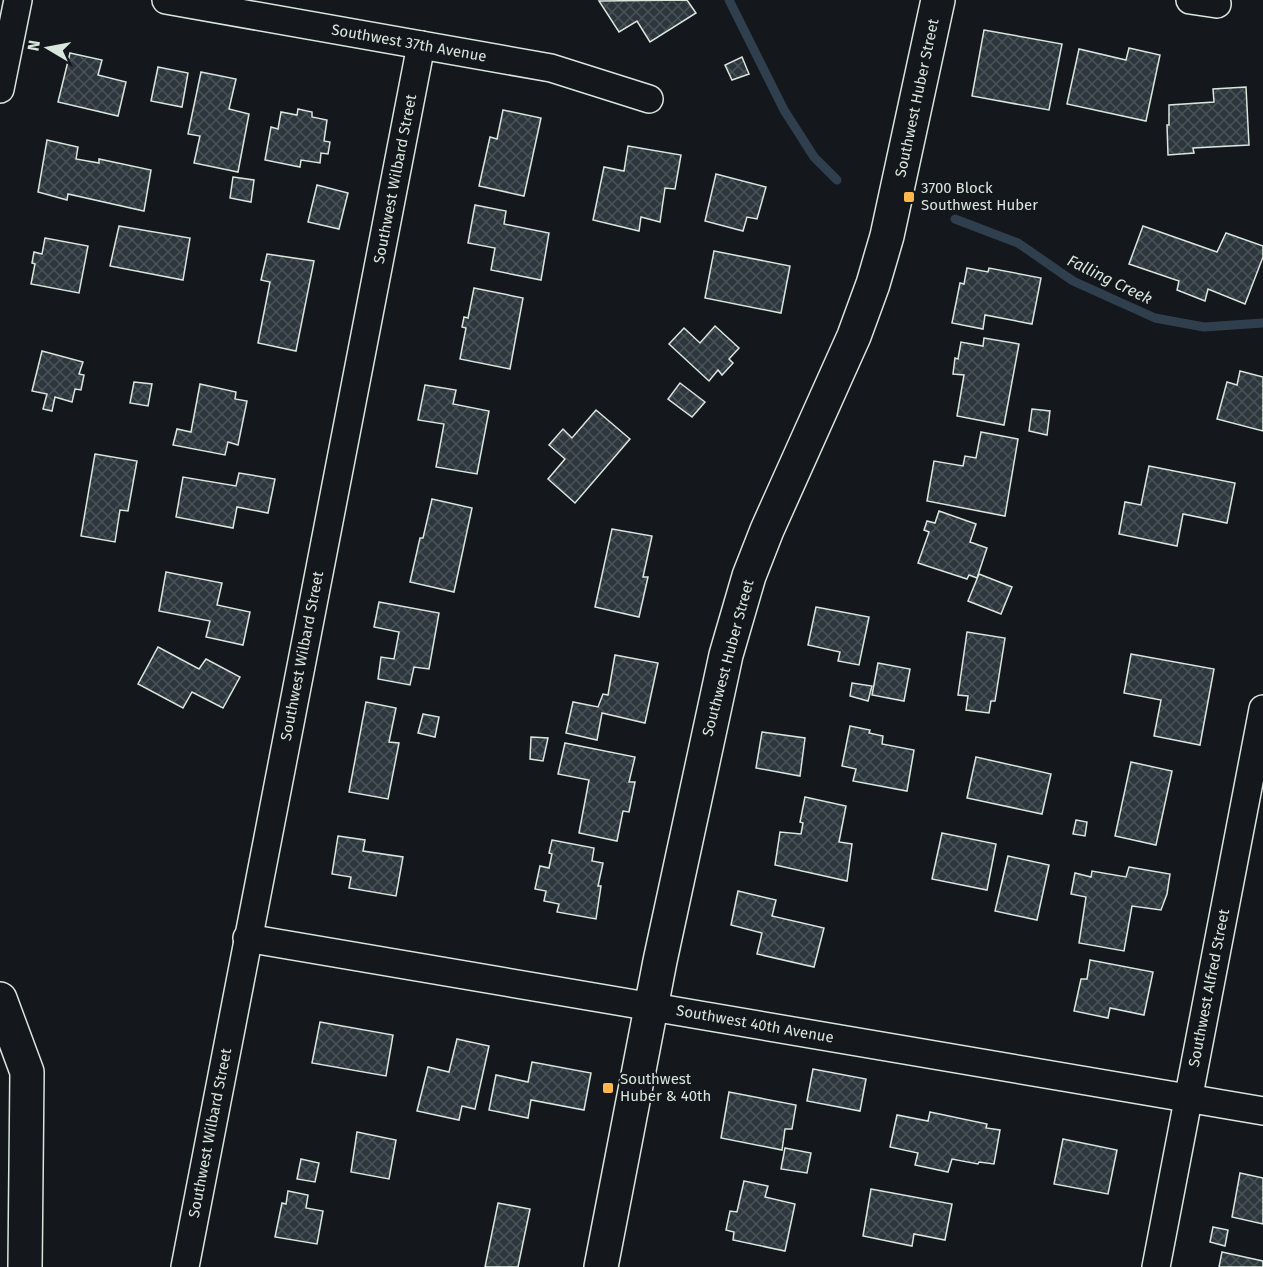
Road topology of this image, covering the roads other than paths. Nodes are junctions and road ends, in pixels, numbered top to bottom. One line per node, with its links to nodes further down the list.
1 (18, 0): 7 (street)
2 (166, 0): 6 (street, Southwest 37th Avenue)
3 (938, 0): 13 (main road, Southwest Huber Street)
4 (1190, 0): 5 (street)
5 (1217, 4)
6 (421, 45): 8 (street, Southwest 37th Avenue); 10 (street, Southwest Wilbard Street)
7 (0, 89)
8 (649, 99)
9 (1263, 709): 14 (street, Southwest Alfred Street)
10 (247, 938): 13 (street, Southwest 40th Avenue); 17 (street, Southwest Wilbard Street)
11 (0, 993): 12 (main road)
12 (0, 1001): 16 (main road)
13 (652, 1007): 14 (street, Southwest 40th Avenue); 18 (main road, Southwest Huber Street)
14 (1188, 1098): 15 (street, Southwest 40th Avenue); 19 (street, Southwest Alfred Street)
15 (1263, 1111)
16 (25, 1267)
17 (185, 1267)
18 (602, 1267)
19 (1156, 1267)

